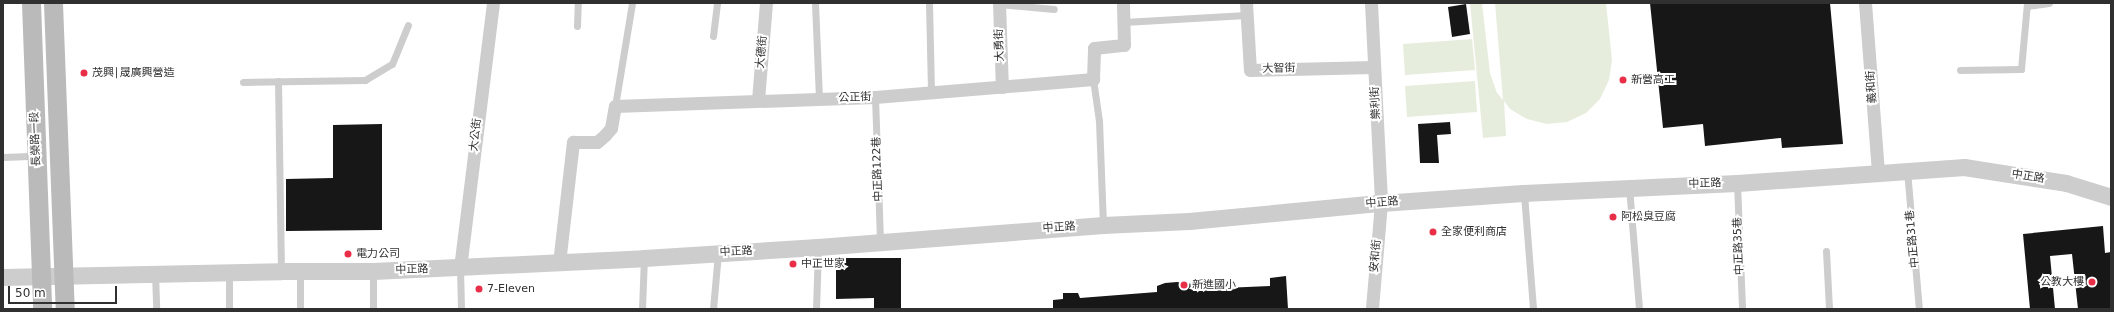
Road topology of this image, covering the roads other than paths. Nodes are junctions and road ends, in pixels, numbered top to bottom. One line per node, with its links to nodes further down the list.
1 (31, 3): 33 (main road, 長榮路一段)
2 (53, 3): 55 (main road, 長榮路一段)
3 (492, 3): 49 (street, 大公街)
4 (578, 3): 20 (lane)
5 (632, 3): 32 (lane)
6 (717, 3): 21 (lane)
7 (766, 3): 31 (street, 大德街)
8 (815, 3): 30 (lane)
9 (929, 3): 28 (lane)
10 (1123, 3): 18 (street)
11 (1371, 3): 22 (street, 樂利街)
12 (2049, 3): 15 (lane)
13 (999, 4): 16 (lane); 27 (street, 大勇街)
14 (1867, 4): 36 (street, 義和街)
15 (2027, 5): 23 (lane)
16 (1054, 9)
17 (1246, 9): 18 (lane); 22 (street, 大智街)
18 (1124, 22): 24 (street)
19 (408, 25): 25 (lane)
20 (577, 26)
21 (713, 36)
22 (1374, 67): 41 (street, 樂利街)
23 (1960, 70)
24 (1093, 79): 27 (street, 公正街); 42 (lane)
25 (278, 81): 26 (lane); 50 (lane)
26 (243, 82)
27 (1002, 87): 28 (street, 公正街)
28 (931, 92): 29 (street, 公正街)
29 (875, 97): 30 (street, 公正街); 43 (lane, 中正路122巷)
30 (819, 99): 31 (street, 公正街)
31 (758, 100): 32 (street, 公正街)
32 (616, 106): 48 (street)
33 (36, 156): 34 (lane); 56 (main road, 長榮路一段)
34 (3, 157)
35 (1907, 170): 36 (street, 中正路); 40 (street, 中正路); 73 (lane, 中正路31巷)
36 (1878, 172): 37 (street, 中正路)
37 (1737, 183): 38 (street, 中正路); 71 (lane, 中正路35巷)
38 (1629, 187): 39 (street, 中正路); 70 (lane)
39 (1524, 193): 41 (street, 中正路); 69 (lane)
40 (2111, 197)
41 (1381, 203): 42 (street, 中正路); 68 (street, 安和街)
42 (1103, 225): 43 (street, 中正路)
43 (880, 241): 44 (street, 中正路)
44 (818, 247): 46 (street, 中正路); 67 (lane)
45 (1826, 251): 72 (lane)
46 (718, 253): 47 (street, 中正路); 66 (lane)
47 (644, 258): 48 (street, 中正路); 65 (lane)
48 (559, 263): 49 (street, 中正路)
49 (460, 268): 51 (street, 中正路); 64 (lane)
50 (281, 271): 52 (street, 中正路); 54 (street, 中正路)
51 (373, 271): 52 (street, 中正路); 63 (lane)
52 (300, 272): 62 (lane)
53 (155, 273): 54 (street, 中正路); 55 (street, 中正路); 60 (lane)
54 (229, 273): 61 (lane)
55 (63, 275): 56 (street, 中正路); 59 (main road, 長榮路一段)
56 (41, 276): 57 (street, 中正路); 58 (main road, 長榮路一段)
57 (3, 277)
58 (42, 309)
59 (65, 309)
60 (156, 309)
61 (229, 309)
62 (300, 309)
63 (373, 309)
64 (461, 309)
65 (642, 309)
66 (713, 309)
67 (816, 309)
68 (1372, 309)
69 (1533, 309)
70 (1639, 309)
71 (1742, 309)
72 (1830, 309)
73 (1919, 309)

